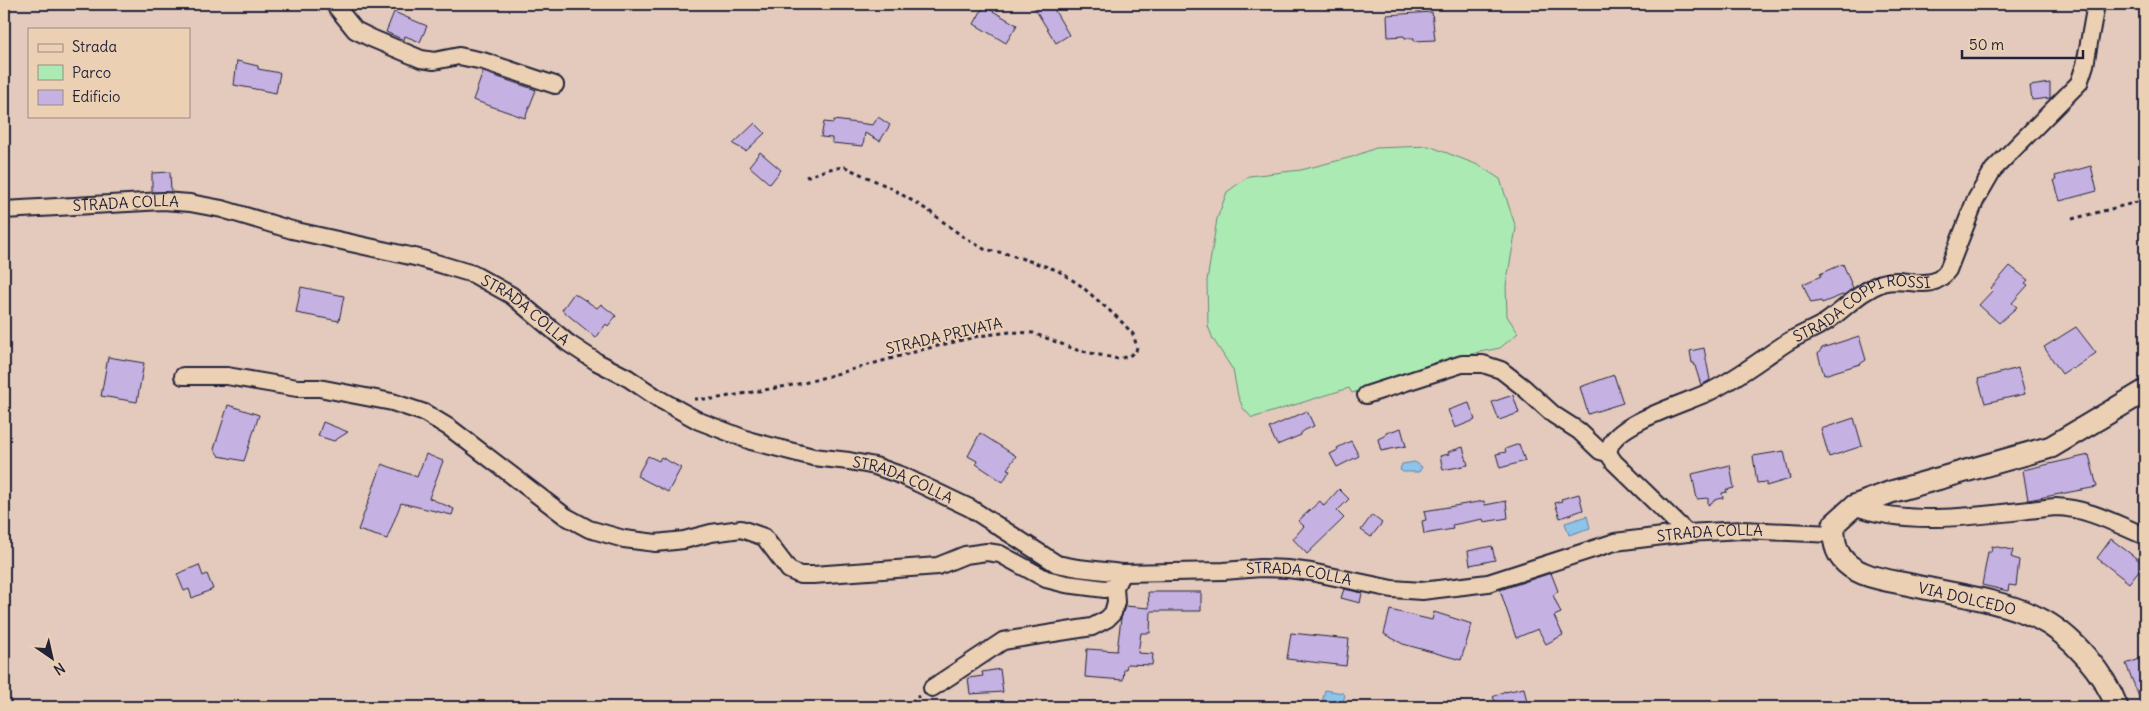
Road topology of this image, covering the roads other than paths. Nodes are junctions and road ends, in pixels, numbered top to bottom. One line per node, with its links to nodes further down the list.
1 (334, 4): 3 (street)
2 (2096, 4): 8 (street, STRADA COPPI ROSSI)
3 (555, 84)
4 (4, 210): 13 (street, STRADA COLLA)
5 (184, 376): 13 (street)
6 (2145, 391): 9 (main road)
7 (1366, 395): 8 (street)
8 (1608, 453): 10 (street)
9 (1854, 506): 11 (main road); 12 (street)
10 (1687, 532): 11 (street, STRADA COLLA); 13 (street, STRADA COLLA)
11 (1833, 534): 15 (main road, VIA DOLCEDO)
12 (2145, 536)
13 (1118, 580): 14 (street)
14 (932, 688)
15 (2117, 707)

